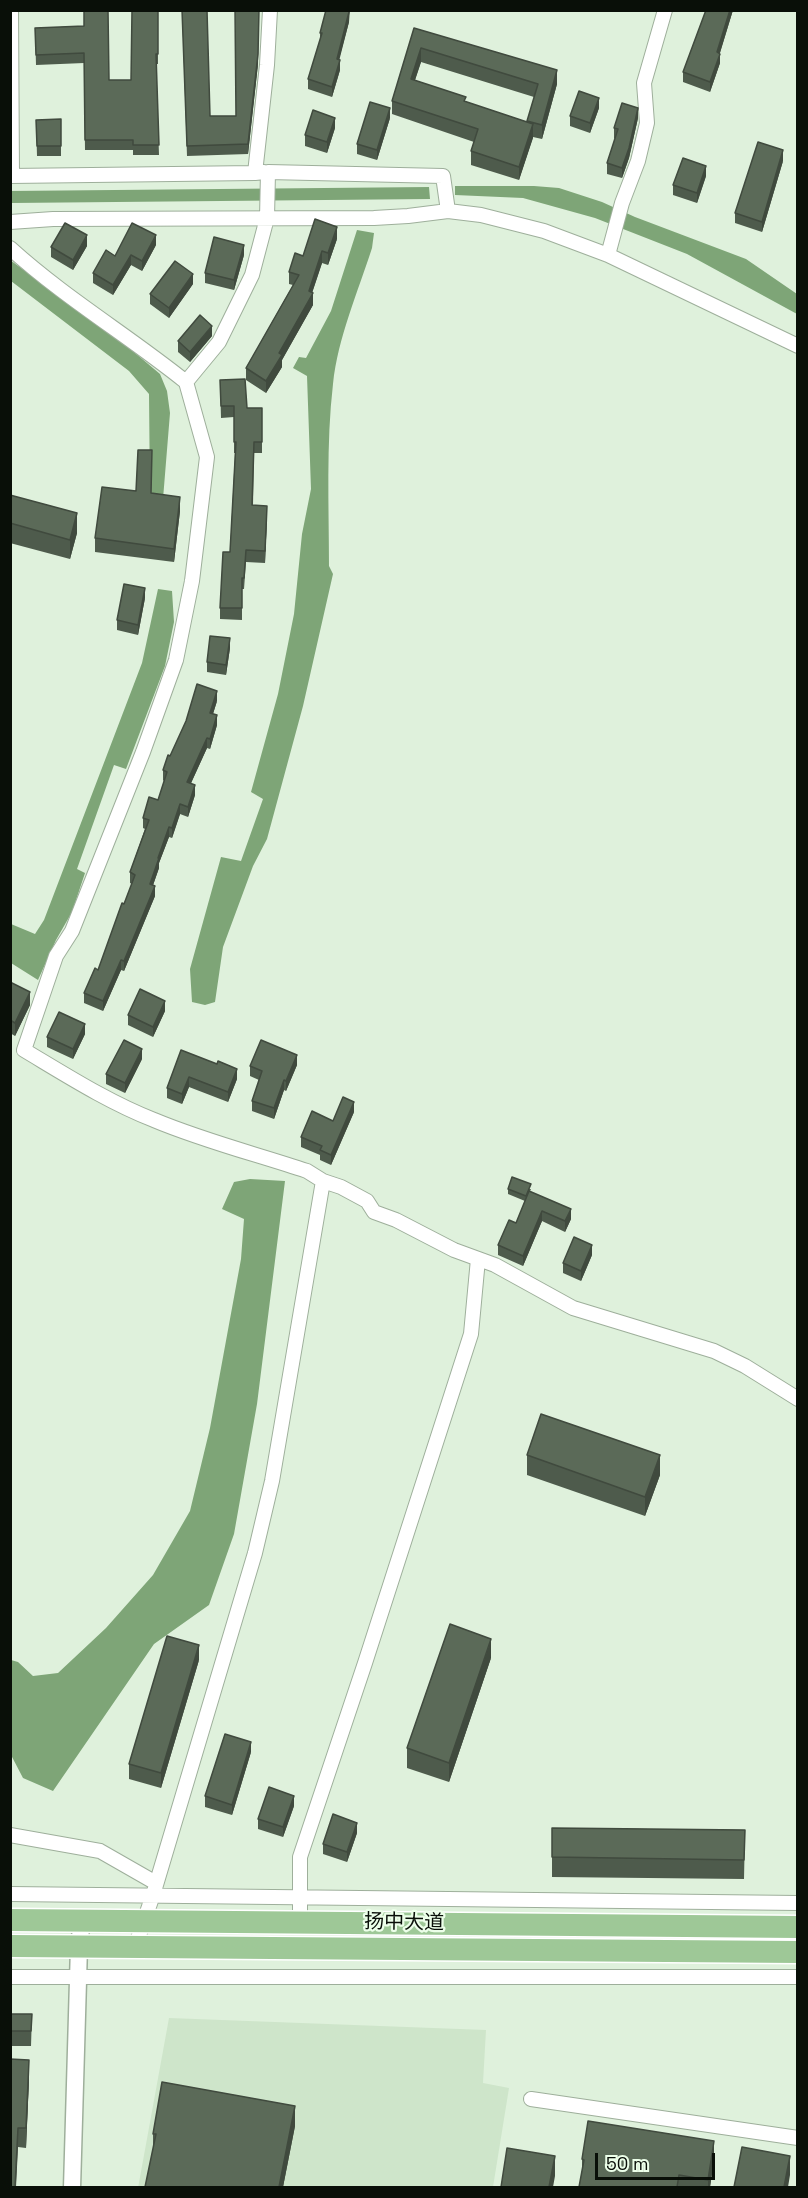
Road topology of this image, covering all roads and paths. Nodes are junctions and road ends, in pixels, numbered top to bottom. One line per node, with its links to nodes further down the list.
1 (11, 10): 5 (street)
2 (270, 10): 4 (street)
3 (665, 10): 10 (street)
4 (264, 175): 5 (street); 6 (street); 7 (street)
5 (11, 176)
6 (448, 211): 7 (street); 10 (street)
7 (267, 214): 8 (street); 12 (street)
8 (10, 222)
9 (10, 248): 12 (street)
10 (608, 255): 11 (street)
11 (798, 346)
12 (186, 382): 13 (street)
13 (323, 1181): 14 (street); 17 (street)
14 (478, 1259): 15 (street); 19 (street)
15 (798, 1399)
16 (10, 1836): 17 (street)
17 (154, 1889): 18 (street); 19 (street); 23 (street)
18 (10, 1894)
19 (300, 1898): 20 (street); 24 (street)
20 (798, 1903)
21 (10, 1920): 22 (main road, 扬中大道)
22 (82, 1920): 23 (main road, 扬中大道); 27 (street)
23 (143, 1920): 24 (main road, 扬中大道); 28 (street)
24 (300, 1922): 25 (main road, 扬中大道)
25 (798, 1927)
26 (10, 1946): 27 (main road, 扬中大道)
27 (80, 1946): 28 (main road, 扬中大道); 32 (street)
28 (135, 1947): 29 (main road, 扬中大道)
29 (798, 1952)
30 (10, 1977): 32 (street)
31 (798, 1977): 32 (street)
32 (78, 1978): 35 (street)
33 (531, 2099): 34 (street)
34 (798, 2138)
35 (72, 2187)

